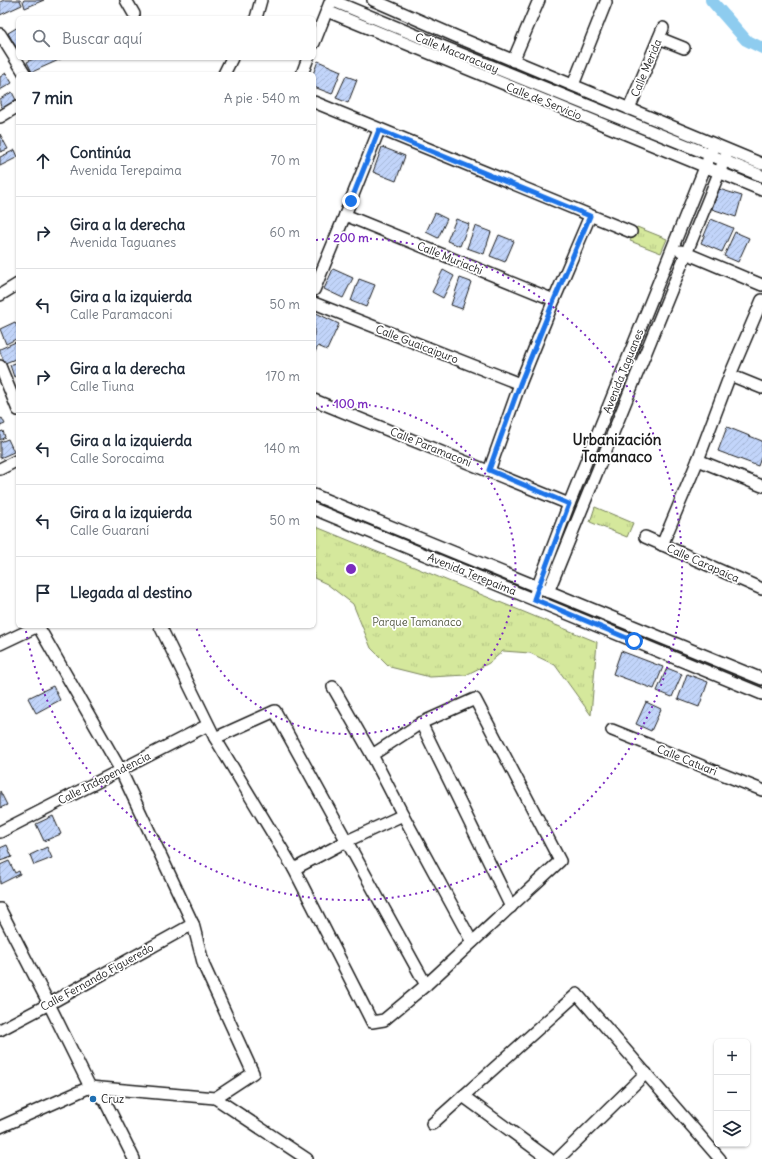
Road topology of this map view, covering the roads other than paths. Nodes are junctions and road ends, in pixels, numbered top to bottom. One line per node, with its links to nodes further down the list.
1 (126, 0): 8 (street)
2 (261, 0): 9 (street)
3 (331, 0): 7 (street); 26 (street, Calle Macaracuay)
4 (373, 0): 15 (street, Calle Macaracuay)
5 (539, 0): 15 (street)
6 (606, 2): 19 (street)
7 (327, 11): 11 (street); 29 (street, Calle de Servicio)
8 (134, 14)
9 (257, 16)
10 (0, 34): 16 (street)
11 (316, 38)
12 (684, 48): 22 (street, Calle Merida)
13 (231, 60): 17 (street)
14 (307, 60): 18 (street)
15 (513, 60): 19 (street, Calle Macaracuay)
16 (23, 72)
17 (225, 72)
18 (303, 72)
19 (573, 86): 22 (street, Calle Macaracuay)
20 (316, 103): 24 (street)
21 (16, 107): 23 (street)
22 (629, 109): 25 (street, Calle Macaracuay)
23 (0, 116)
24 (379, 130): 33 (street); 34 (street)
25 (714, 145): 26 (street, Avenida Taguanes); 27 (street, Calle Macaracuay)
26 (709, 155): 27 (street, Calle Macaracuay); 29 (street, Avenida Taguanes)
27 (726, 156): 28 (street, Calle Macaracuay); 30 (street, Avenida Taguanes); 31 (street, Calle Macaracuay)
28 (762, 164)
29 (705, 167): 30 (street, Calle de Servicio); 36 (street, Avenida Taguanes)
30 (719, 173): 32 (street, Calle de Servicio); 37 (street, Avenida Taguanes)
31 (762, 176)
32 (762, 190)
33 (345, 215): 39 (street); 42 (street, Calle Muriachi)
34 (590, 216): 35 (street); 42 (street)
35 (631, 232)
36 (673, 248): 37 (street); 57 (street, Avenida Taguanes)
37 (686, 253): 40 (street); 62 (street, Avenida Taguanes)
38 (16, 285): 41 (street)
39 (316, 285)
40 (762, 285)
41 (0, 295)
42 (554, 300): 47 (street)
43 (762, 300): 46 (street)
44 (316, 304): 47 (street, Calle Guaicaipuro)
45 (0, 366): 50 (street)
46 (730, 375): 48 (street); 51 (street)
47 (520, 384): 54 (street)
48 (762, 388)
49 (316, 401): 54 (street, Calle Paramaconi)
50 (16, 405)
51 (698, 460): 55 (street); 60 (street)
52 (16, 461): 53 (street)
53 (0, 469)
54 (489, 470): 57 (street, Calle Paramaconi)
55 (762, 486)
56 (316, 496): 62 (street, Avenida Terepaima)
57 (569, 504): 62 (street, Avenida Taguanes)
58 (316, 510): 63 (street, Avenida Terepaima)
59 (645, 538): 60 (street, Calle Carapaica)
60 (662, 545): 61 (street, Calle Carapaica)
61 (762, 589)
62 (543, 590): 63 (street, Avenida Taguanes); 68 (street, Avenida Terepaima)
63 (534, 599): 70 (street, Avenida Terepaima)
64 (34, 628): 67 (street)
65 (39, 628): 76 (street)
66 (161, 628): 72 (street)
67 (0, 644)
68 (762, 679)
69 (333, 687): 75 (street)
70 (762, 694)
71 (421, 723): 75 (street); 82 (street); 82 (street)
72 (208, 725): 74 (street); 76 (street, Calle Independencia)
73 (612, 730): 77 (street, Calle Catuari)
74 (215, 738): 80 (street); 81 (street)
75 (372, 755): 78 (street)
76 (120, 769): 79 (street, Calle Independencia); 84 (street)
77 (762, 790)
78 (403, 815): 80 (street); 85 (street)
79 (0, 832)
80 (347, 841): 81 (street); 86 (street)
81 (294, 869): 86 (street)
82 (511, 907): 85 (street)
83 (0, 909): 87 (street)
84 (193, 924): 87 (street, Calle Fernando Figueredo); 92 (street)
85 (472, 942): 86 (street)
86 (426, 985)
87 (49, 1004): 88 (street, Calle Fernando Figueredo); 90 (street)
88 (0, 1030)
89 (646, 1073): 91 (street); 98 (street); 99 (street)
90 (90, 1087): 92 (street); 94 (street); 95 (street)
91 (463, 1096): 93 (street); 97 (street)
92 (215, 1098): 96 (street)
93 (432, 1124)
94 (0, 1127)
95 (134, 1159)
96 (307, 1159)
97 (549, 1159)
98 (558, 1159)
99 (720, 1159)

